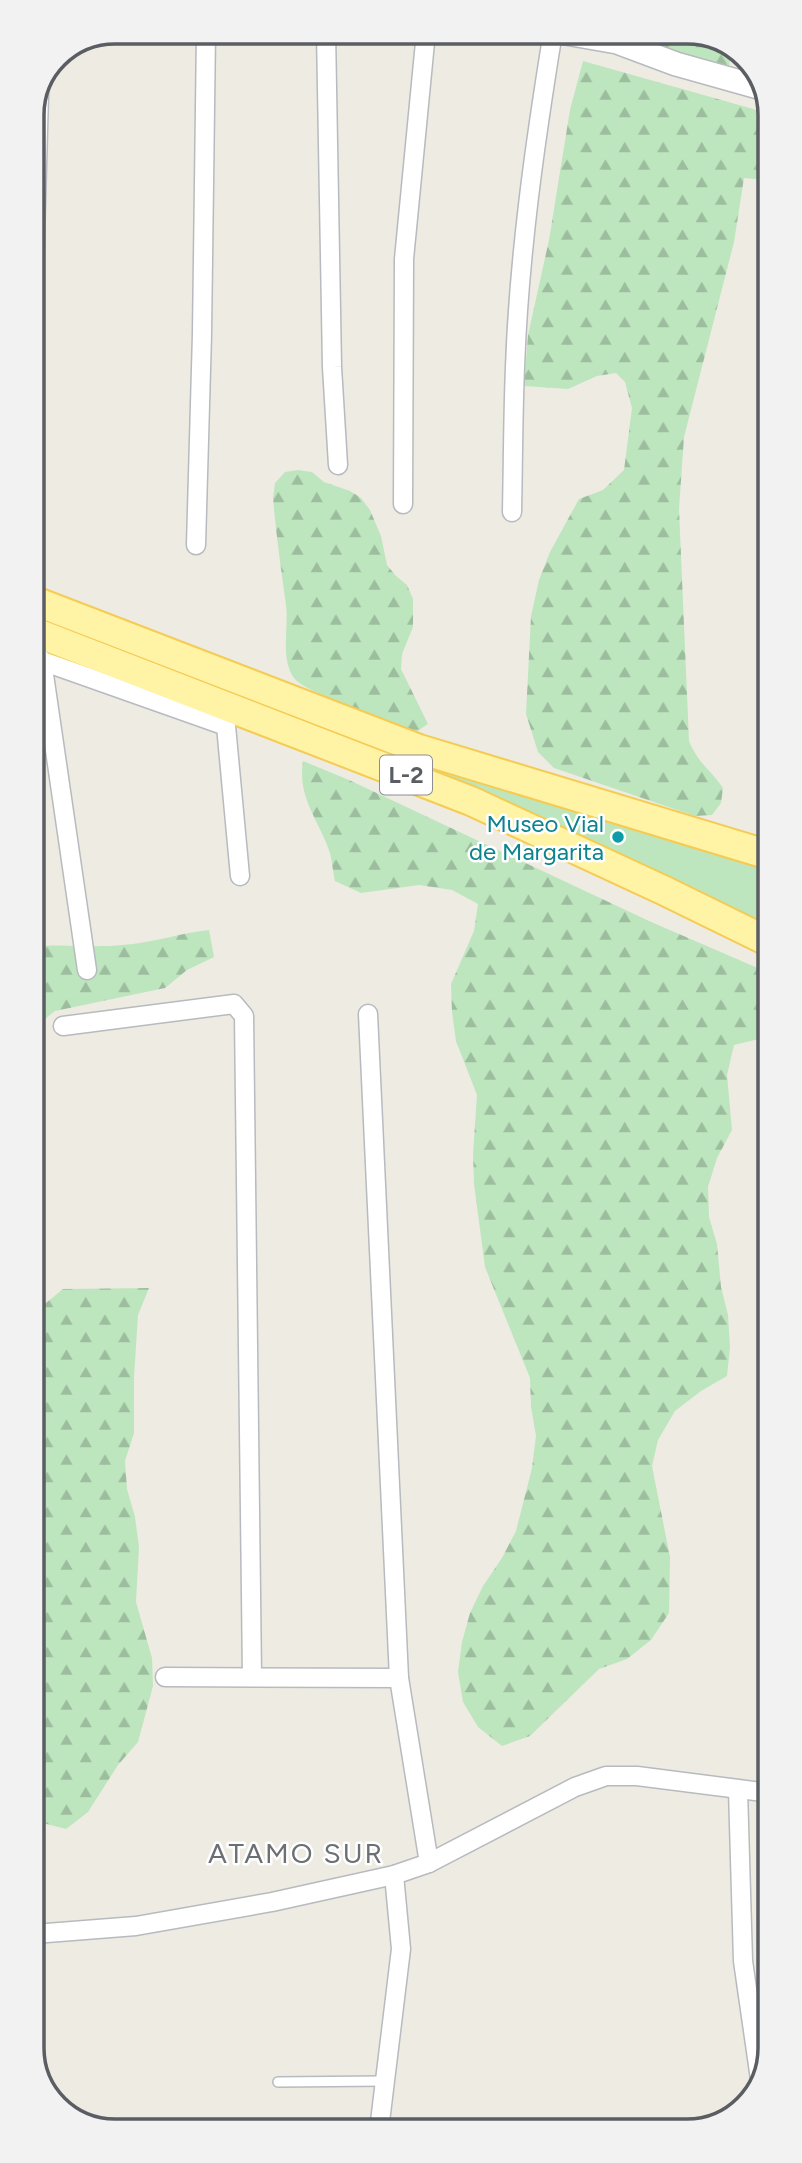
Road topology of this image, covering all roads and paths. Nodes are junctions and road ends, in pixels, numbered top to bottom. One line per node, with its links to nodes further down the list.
1 (206, 44): 10 (street)
2 (326, 44): 7 (street)
3 (425, 44): 8 (street)
4 (551, 44): 9 (street)
5 (620, 44): 6 (street)
6 (751, 85)
7 (338, 465)
8 (402, 504)
9 (512, 512)
10 (196, 545)
11 (44, 605): 15 (main road, L-2)
12 (44, 636): 17 (main road, L-2)
13 (44, 657): 16 (street)
14 (44, 698): 18 (street)
15 (758, 852)
16 (240, 877)
17 (758, 937)
18 (87, 970)
19 (368, 1014): 23 (street)
20 (63, 1026): 22 (street)
21 (165, 1677): 22 (street)
22 (252, 1677): 23 (street)
23 (399, 1678): 26 (street)
24 (738, 1790): 25 (street); 26 (street); 29 (street)
25 (758, 1792)
26 (429, 1863): 27 (street)
27 (394, 1875): 28 (street); 30 (street)
28 (44, 1933)
29 (757, 2060)
30 (384, 2081): 31 (lane); 32 (street)
31 (278, 2082)
32 (380, 2119)

